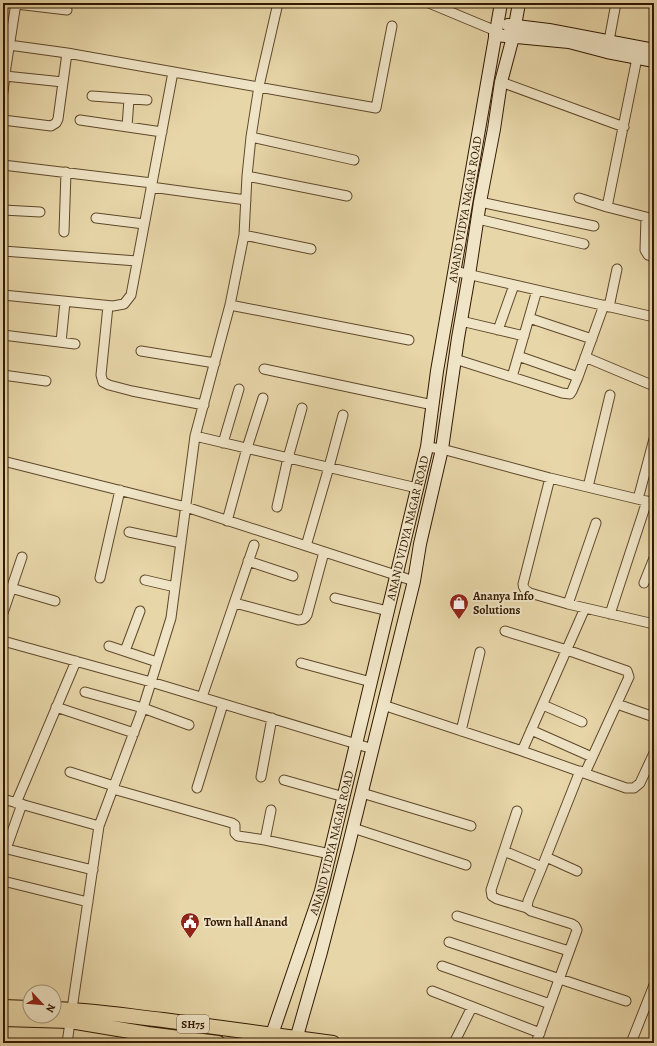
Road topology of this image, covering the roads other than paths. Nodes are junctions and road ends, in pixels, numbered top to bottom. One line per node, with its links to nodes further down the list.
1 (16, 3): 7 (street); 11 (street)
2 (278, 3): 21 (street)
3 (430, 3): 9 (street)
4 (501, 3): 9 (main road, ANAND VIDYA NAGAR ROAD)
5 (519, 3): 10 (main road, ANAND VIDYA NAGAR ROAD)
6 (616, 3): 12 (street)
7 (67, 10)
8 (392, 26): 21 (street)
9 (496, 30): 10 (main road); 57 (main road, ANAND VIDYA NAGAR ROAD)
10 (514, 31): 12 (main road); 20 (main road, ANAND VIDYA NAGAR ROAD)
11 (9, 44): 14 (street); 17 (street)
12 (608, 46): 13 (main road); 15 (main road)
13 (654, 50)
14 (67, 53): 18 (street); 19 (street)
15 (638, 58): 16 (main road); 29 (street)
16 (654, 61)
17 (4, 70): 19 (street); 22 (street)
18 (173, 72): 21 (street); 30 (street)
19 (63, 82): 26 (street)
20 (501, 82): 29 (street); 40 (main road, ANAND VIDYA NAGAR ROAD)
21 (259, 86): 31 (street)
22 (3, 92)
23 (92, 96): 24 (street)
24 (129, 99): 25 (street); 28 (street)
25 (147, 100)
26 (3, 120)
27 (80, 120): 28 (street)
28 (127, 127): 30 (street)
29 (624, 127): 41 (street)
30 (162, 132): 36 (street)
31 (251, 137): 32 (street); 35 (street)
32 (354, 160)
33 (3, 165): 34 (street)
34 (66, 172): 36 (street); 49 (street)
35 (247, 176): 37 (street); 39 (street)
36 (152, 185): 39 (street); 47 (street)
37 (347, 196)
38 (579, 198): 41 (street)
39 (246, 200): 50 (street)
40 (480, 202): 46 (main road, ANAND VIDYA NAGAR ROAD); 48 (street)
41 (607, 207): 45 (street)
42 (3, 210): 43 (street)
43 (40, 212)
44 (96, 218): 47 (street)
45 (650, 218): 54 (street)
46 (478, 219): 51 (street); 58 (main road, ANAND VIDYA NAGAR ROAD)
47 (144, 224): 55 (street)
48 (594, 226)
49 (64, 232)
50 (244, 235): 52 (street); 63 (street)
51 (584, 244)
52 (310, 249)
53 (3, 251): 55 (street)
54 (654, 257)
55 (137, 261): 64 (street)
56 (616, 269): 65 (street)
57 (454, 272): 58 (street); 91 (main road, ANAND VIDYA NAGAR ROAD)
58 (469, 275): 59 (street); 68 (main road, ANAND VIDYA NAGAR ROAD)
59 (514, 285): 60 (street); 69 (street)
60 (537, 290): 65 (street); 67 (street)
61 (3, 295): 62 (street)
62 (65, 302): 64 (street); 74 (street)
63 (230, 305): 73 (street); 80 (street)
64 (108, 306): 90 (street)
65 (607, 306): 66 (street); 72 (street)
66 (654, 317)
67 (529, 318): 71 (street); 72 (street)
68 (461, 321): 69 (street); 79 (main road, ANAND VIDYA NAGAR ROAD)
69 (498, 330): 71 (street)
70 (3, 335): 74 (street)
71 (524, 336): 77 (street)
72 (592, 339): 78 (street)
73 (409, 340)
74 (61, 342): 75 (street)
75 (75, 344)
76 (141, 351): 80 (street)
77 (518, 356): 83 (street); 84 (street)
78 (585, 357): 84 (street); 86 (street)
79 (455, 359): 83 (street); 99 (main road, ANAND VIDYA NAGAR ROAD)
80 (215, 363): 90 (street)
81 (264, 369): 91 (street)
82 (3, 375): 85 (street)
83 (512, 377): 84 (street)
84 (578, 377)
85 (46, 381)
86 (654, 386)
87 (239, 389): 96 (street)
88 (610, 396): 104 (street)
89 (263, 398): 98 (street)
90 (204, 405): 94 (street)
91 (432, 405): 97 (main road, ANAND VIDYA NAGAR ROAD)
92 (302, 408): 100 (street)
93 (343, 415): 102 (street)
94 (195, 436): 96 (street); 108 (street)
95 (654, 439): 107 (street)
96 (223, 443): 98 (street)
97 (427, 447): 99 (street); 105 (main road, ANAND VIDYA NAGAR ROAD)
98 (247, 448): 100 (street); 110 (street)
99 (442, 449): 103 (street); 124 (main road, ANAND VIDYA NAGAR ROAD)
100 (288, 458): 102 (street); 109 (street)
101 (3, 461): 106 (street)
102 (329, 468): 105 (street); 115 (street)
103 (550, 478): 104 (street); 131 (street)
104 (588, 487): 107 (street)
105 (417, 488): 120 (main road, ANAND VIDYA NAGAR ROAD)
106 (120, 490): 108 (street); 122 (street)
107 (647, 501): 136 (street)
108 (186, 507): 110 (street); 113 (street)
109 (277, 507)
110 (227, 520): 115 (street)
111 (596, 523): 131 (street)
112 (130, 532): 113 (street)
113 (181, 543): 126 (street)
114 (254, 545): 119 (street)
115 (306, 546): 116 (street)
116 (324, 552): 120 (street); 130 (street)
117 (22, 557): 127 (street)
118 (654, 558): 125 (street)
119 (248, 561): 121 (street); 130 (street)
120 (397, 575): 124 (street); 134 (main road, ANAND VIDYA NAGAR ROAD)
121 (293, 576)
122 (100, 578)
123 (145, 580): 126 (street)
124 (414, 580): 153 (main road, ANAND VIDYA NAGAR ROAD)
125 (644, 583)
126 (175, 587): 145 (street)
127 (12, 588): 129 (street); 135 (street)
128 (335, 598): 134 (street)
129 (55, 601)
130 (234, 603): 150 (street)
131 (568, 604): 132 (street)
132 (585, 608): 136 (street); 141 (street)
133 (140, 611): 142 (street)
134 (388, 611): 148 (main road, ANAND VIDYA NAGAR ROAD)
135 (3, 613)
136 (610, 614): 137 (street)
137 (654, 624)
138 (505, 630): 141 (street)
139 (3, 641): 144 (street)
140 (109, 646): 142 (street)
141 (567, 650): 152 (street); 154 (street)
142 (125, 651): 145 (street)
143 (480, 652): 161 (street)
144 (76, 661): 147 (street); 155 (street)
145 (157, 662): 147 (street)
146 (301, 663): 148 (street)
147 (151, 682): 150 (street); 156 (street)
148 (371, 682): 164 (main road, ANAND VIDYA NAGAR ROAD)
149 (85, 692): 156 (street)
150 (202, 697): 151 (street)
151 (223, 704): 158 (street); 174 (street)
152 (617, 704): 157 (street); 168 (street)
153 (384, 705): 161 (street); 165 (main road, ANAND VIDYA NAGAR ROAD)
154 (542, 705): 159 (street); 162 (street)
155 (56, 707): 163 (street); 178 (street)
156 (143, 708): 160 (street); 163 (street)
157 (654, 717)
158 (272, 718): 164 (street); 171 (street)
159 (582, 722)
160 (190, 725)
161 (460, 730): 166 (street)
162 (531, 730): 166 (street); 168 (street)
163 (134, 733): 173 (street)
164 (356, 744): 165 (street); 176 (main road, ANAND VIDYA NAGAR ROAD)
165 (373, 749): 175 (main road, ANAND VIDYA NAGAR ROAD)
166 (522, 751): 170 (street)
167 (654, 753): 170 (street)
168 (592, 757): 170 (street)
169 (70, 772): 173 (street)
170 (582, 772): 188 (street)
171 (261, 777)
172 (284, 780): 176 (street)
173 (114, 788): 181 (street); 184 (street)
174 (197, 788)
175 (362, 793): 182 (street); 183 (main road, ANAND VIDYA NAGAR ROAD)
176 (344, 796): 187 (main road, ANAND VIDYA NAGAR ROAD)
177 (3, 799): 178 (street)
178 (19, 804): 181 (street); 185 (street)
179 (271, 810): 184 (street)
180 (517, 811): 186 (street)
181 (99, 826): 191 (street)
182 (471, 826)
183 (353, 828): 189 (street); 214 (main road, ANAND VIDYA NAGAR ROAD)
184 (265, 840): 187 (street)
185 (5, 848): 191 (street)
186 (504, 851): 190 (street); 195 (street)
187 (330, 854): 213 (main road, ANAND VIDYA NAGAR ROAD)
188 (546, 857): 190 (street); 192 (street)
189 (466, 865)
190 (542, 868): 195 (street)
191 (93, 870): 194 (street)
192 (577, 870)
193 (3, 881): 194 (street)
194 (88, 902): 209 (street)
195 (527, 908): 198 (street)
196 (457, 916): 198 (street)
197 (449, 942): 200 (street)
198 (569, 951): 200 (street)
199 (442, 966): 204 (street)
200 (559, 978): 203 (street); 204 (street)
201 (654, 985): 220 (street)
202 (432, 992): 206 (street)
203 (626, 1001)
204 (550, 1004): 211 (street)
205 (3, 1007): 207 (main road)
206 (472, 1007): 211 (street); 218 (street)
207 (22, 1008)
208 (62, 1012): 209 (main road, SH75)
209 (71, 1015): 210 (main road, SH75); 212 (main road, SH75); 213 (main road, SH75); 215 (street)
210 (3, 1019)
211 (540, 1033): 219 (street)
212 (147, 1038): 216 (main road, SH75)
213 (271, 1039): 214 (main road, SH75)
214 (296, 1040): 217 (main road, SH75)
215 (67, 1043)
216 (218, 1043)
217 (332, 1043)
218 (454, 1043)
219 (536, 1043)
220 (632, 1043)

